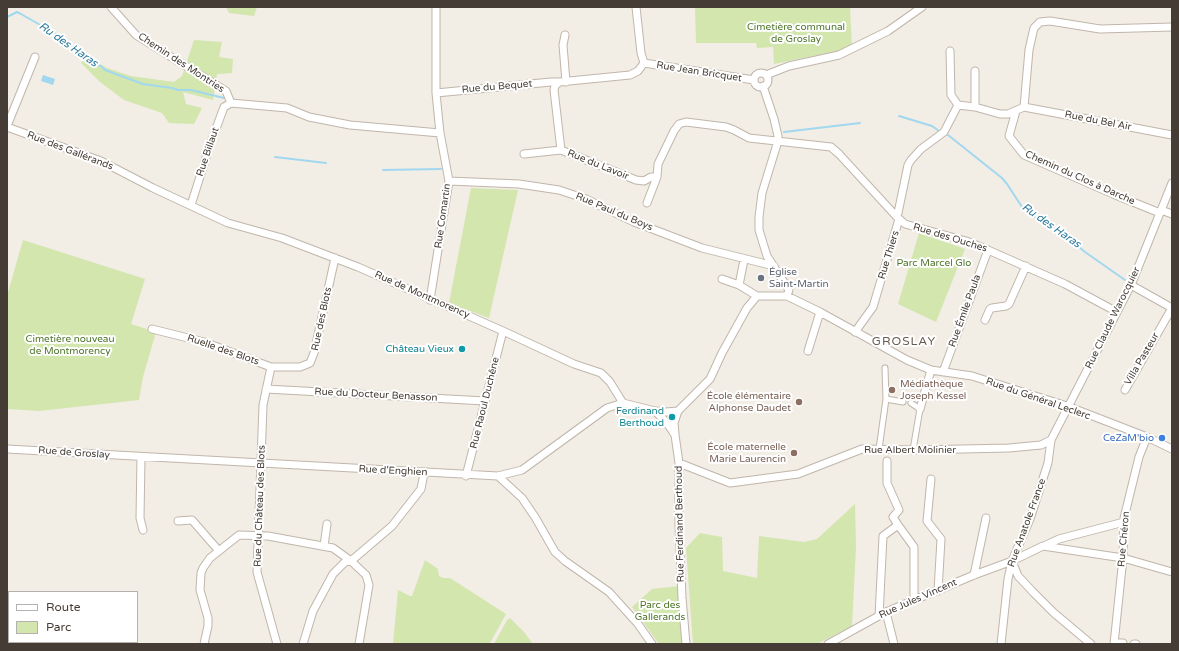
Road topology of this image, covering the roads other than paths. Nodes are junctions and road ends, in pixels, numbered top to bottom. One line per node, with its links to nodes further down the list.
1 (111, 7): 16 (street, Chemin des Montries)
2 (436, 7): 15 (street, Rue Comartin)
3 (636, 7): 9 (street)
4 (922, 7): 11 (street)
5 (1172, 27): 19 (street)
6 (565, 35): 13 (street, Rue du Lavoir)
7 (950, 52): 17 (street)
8 (35, 57): 21 (street)
9 (644, 63): 12 (street, Rue Jean Bricquet); 13 (street)
10 (975, 71): 18 (street)
11 (766, 75): 12 (street); 14 (street)
12 (754, 80): 14 (street)
13 (562, 82): 15 (street, Rue du Bequet); 25 (street, Rue du Lavoir)
14 (763, 86): 24 (street)
15 (436, 93): 22 (street, Rue Comartin)
16 (231, 103): 22 (street); 32 (street, Rue Billaut)
17 (958, 105): 18 (street); 35 (street, Rue Thiers)
18 (975, 107): 20 (street)
19 (1024, 107): 20 (street); 23 (street, Rue du Bel Air)
20 (1016, 111): 33 (street, Chemin du Clos à Darche)
21 (7, 127): 30 (street, Rue des Gallérands)
22 (440, 133): 28 (street, Rue Comartin)
23 (1172, 135)
24 (778, 141): 27 (street); 35 (street, Rue des Ouches); 39 (street)
25 (561, 150): 26 (street); 27 (street, Rue du Lavoir)
26 (524, 154)
27 (657, 177): 31 (street)
28 (449, 181): 38 (street, Rue Paul du Boys); 46 (street, Rue Comartin)
29 (1172, 183): 33 (street, Rue Claude Warocquier)
30 (153, 188): 32 (street, Rue de Montmorency)
31 (647, 203)
32 (191, 205): 37 (street, Rue de Montmorency)
33 (1160, 211): 34 (street); 42 (street, Rue Claude Warocquier)
34 (1172, 214)
35 (898, 218): 36 (street, Rue des Ouches); 53 (street, Rue Thiers)
36 (988, 250): 40 (street, Rue des Ouches); 58 (street, Rue Émile Paula)
37 (335, 258): 46 (street, Rue de Montmorency); 55 (street, Rue des Blots)
38 (744, 260): 39 (street, Rue Paul du Boys); 43 (street)
39 (774, 266): 45 (street)
40 (1026, 266): 49 (street, Rue des Ouches); 50 (street)
41 (722, 279): 43 (street)
42 (1131, 284): 47 (street); 49 (street, Rue Claude Warocquier)
43 (739, 285): 44 (street)
44 (757, 296): 45 (street, Rue du Général Leclerc); 69 (street)
45 (787, 296): 48 (street, Rue du Général Leclerc)
46 (430, 300): 52 (street, Rue de Montmorency)
47 (1172, 308): 60 (street, Villa Pasteur)
48 (820, 312): 53 (street, Rue du Général Leclerc); 54 (street)
49 (1117, 312): 66 (street, Rue Claude Warocquier)
50 (985, 320)
51 (152, 329): 55 (street, Ruelle des Blots)
52 (503, 331): 62 (street, Rue Raoul Duchêne); 64 (street, Rue de Montmorency)
53 (855, 332): 57 (street, Rue du Général Leclerc)
54 (808, 351)
55 (271, 367): 59 (street, Rue du Château des Blots)
56 (885, 368): 61 (street)
57 (930, 370): 58 (street, Rue du Général Leclerc); 67 (street)
58 (943, 372): 66 (street, Rue du Général Leclerc)
59 (266, 390): 62 (street, Rue du Docteur Benasson); 80 (street, Rue du Château des Blots)
60 (1125, 390)
61 (886, 399): 63 (street); 74 (street)
62 (485, 401): 82 (street, Rue Raoul Duchêne)
63 (903, 402)
64 (623, 403): 68 (street); 83 (street, Rue d'Enghien)
65 (911, 403): 67 (street)
66 (1067, 406): 71 (street, Rue du Général Leclerc); 72 (street, Rue Anatole France)
67 (920, 409): 76 (street)
68 (655, 411): 69 (street); 70 (street, Rue Ferdinand Berthoud)
69 (678, 411): 70 (street)
70 (675, 435): 79 (street, Rue Ferdinand Berthoud)
71 (1147, 437): 75 (street, Rue du Général Leclerc); 87 (street, Rue Chéron)
72 (1051, 440): 76 (street, Rue Albert Molinier); 97 (street, Rue Anatole France)
73 (7, 449): 77 (street, Rue de Groslay)
74 (879, 449): 76 (street, Rue Albert Molinier); 79 (street, Rue Albert Molinier)
75 (1172, 449)
76 (913, 450)
77 (141, 458): 80 (street, Rue d'Enghien); 90 (street)
78 (887, 461): 89 (street)
79 (679, 463): 110 (street, Rue Ferdinand Berthoud)
80 (262, 464): 81 (street, Rue d'Enghien); 91 (street, Rue du Château des Blots)
81 (424, 473): 82 (street, Rue d'Enghien); 96 (street)
82 (466, 476): 83 (street, Rue d'Enghien)
83 (498, 476): 109 (street)
84 (931, 479): 100 (street)
85 (986, 518): 99 (street)
86 (178, 521): 94 (street)
87 (1124, 522): 93 (street, Rue Jules Vincent); 95 (street, Rue Chéron)
88 (327, 524): 92 (street)
89 (898, 525): 101 (street); 103 (street)
90 (143, 530)
91 (259, 536): 92 (street); 94 (street); 106 (street, Rue du Château des Blots)
92 (324, 546): 96 (street)
93 (1043, 546): 95 (street); 97 (street, Rue Jules Vincent)
94 (219, 551): 105 (street)
95 (1123, 558): 98 (street); 115 (street, Rue Chéron)
96 (351, 561): 107 (street); 108 (street)
97 (1012, 561): 99 (street, Rue Jules Vincent); 113 (street, Rue Anatole France); 114 (street)
98 (1172, 572)
99 (974, 575): 100 (street, Rue Jules Vincent)
100 (938, 591): 101 (street, Rue Jules Vincent)
101 (914, 600): 102 (street, Rue Jules Vincent)
102 (886, 612): 103 (street, Rue Jules Vincent); 112 (street)
103 (879, 616): 111 (street, Rue Jules Vincent)
104 (1123, 643): 115 (street)
105 (204, 644)
106 (277, 644)
107 (303, 644)
108 (360, 644)
109 (652, 644)
110 (686, 644)
111 (828, 644)
112 (894, 644)
113 (1001, 644)
114 (1091, 644)
115 (1114, 644)

